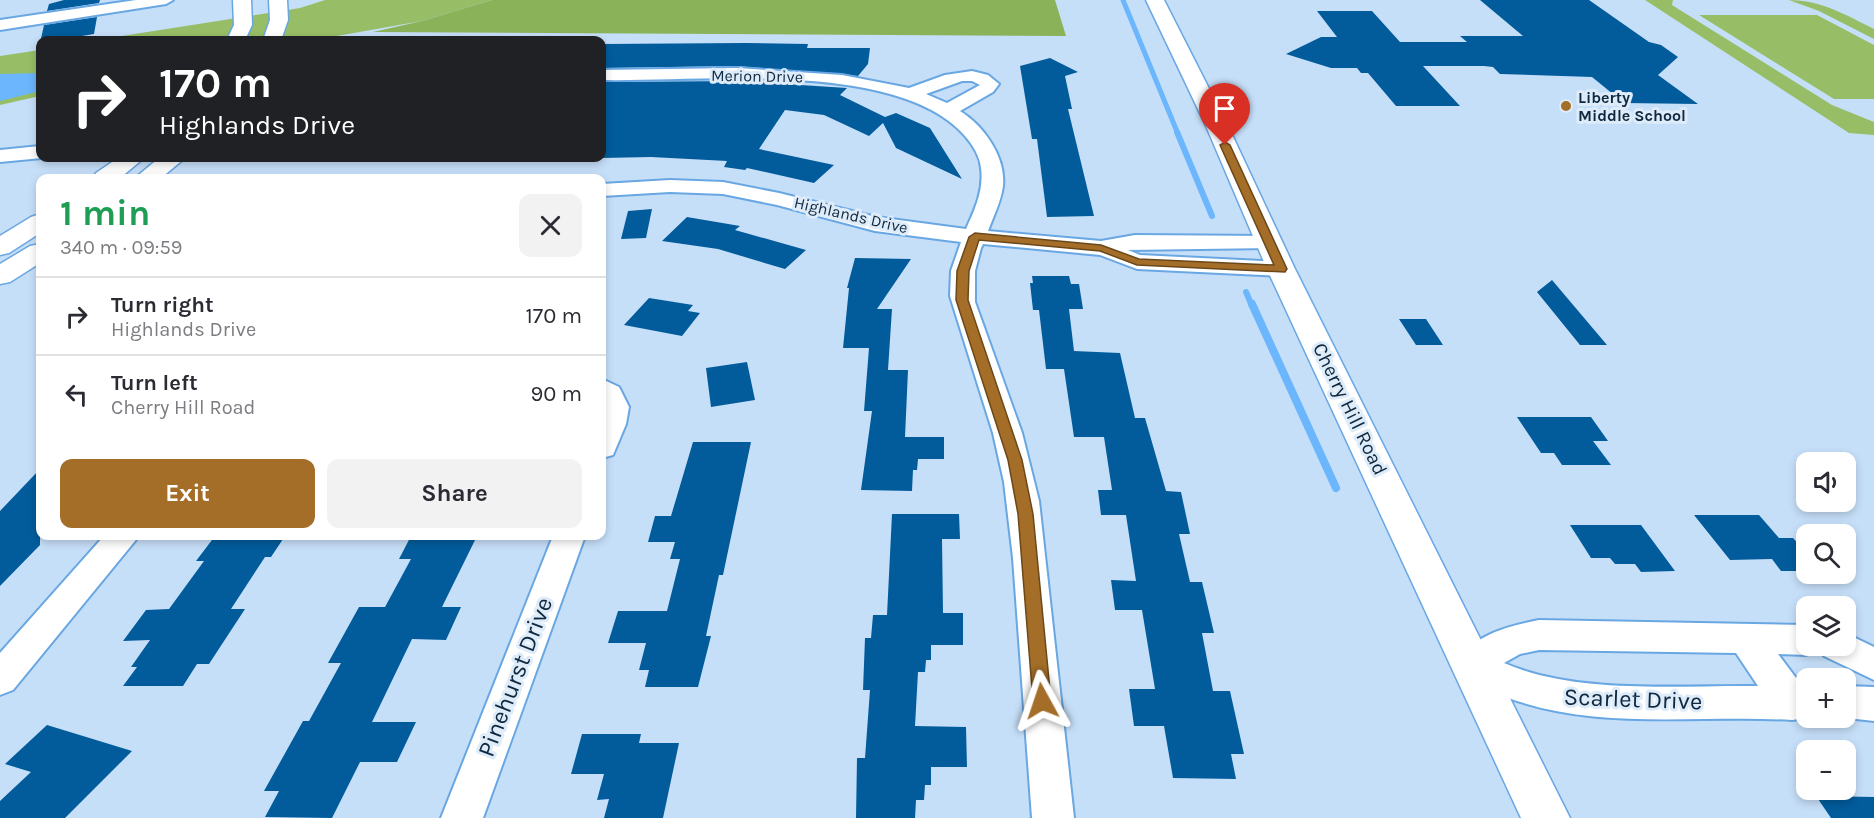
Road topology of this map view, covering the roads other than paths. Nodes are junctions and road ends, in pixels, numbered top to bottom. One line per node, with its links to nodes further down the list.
1 (166, 0): 5 (street)
2 (242, 0): 6 (main road)
3 (278, 0): 7 (main road)
4 (1155, 0): 22 (main road, Cherry Hill Road)
5 (3, 20)
6 (238, 36)
7 (273, 36)
8 (606, 75): 9 (street, Merion Drive)
9 (911, 94): 10 (street, Merion Drive); 10 (street)
10 (949, 110): 19 (street, Merion Drive)
11 (36, 152): 12 (street)
12 (0, 156)
13 (127, 162): 15 (main road)
14 (168, 162): 16 (main road)
15 (110, 174)
16 (152, 174)
17 (606, 190): 19 (street, Highlands Drive)
18 (36, 224): 20 (main road)
19 (975, 237): 22 (street, Highlands Drive); 39 (street, Merion Drive)
20 (0, 247)
21 (36, 254): 23 (main road)
22 (1275, 256): 31 (main road, Cherry Hill Road)
23 (0, 276)
24 (606, 391): 25 (street)
25 (606, 436)
26 (120, 540): 33 (street)
27 (566, 540): 38 (street, Pinehurst Drive)
28 (1746, 639): 29 (street); 31 (street); 34 (street, Scarlet Drive)
29 (1796, 640)
30 (1856, 656): 32 (street)
31 (1474, 666): 35 (street, Scarlet Drive); 40 (main road, Cherry Hill Road)
32 (1874, 666)
33 (0, 679)
34 (1796, 699)
35 (1796, 703)
36 (1856, 703): 37 (street)
37 (1874, 704)
38 (462, 818)
39 (1053, 818)
40 (1546, 818)

